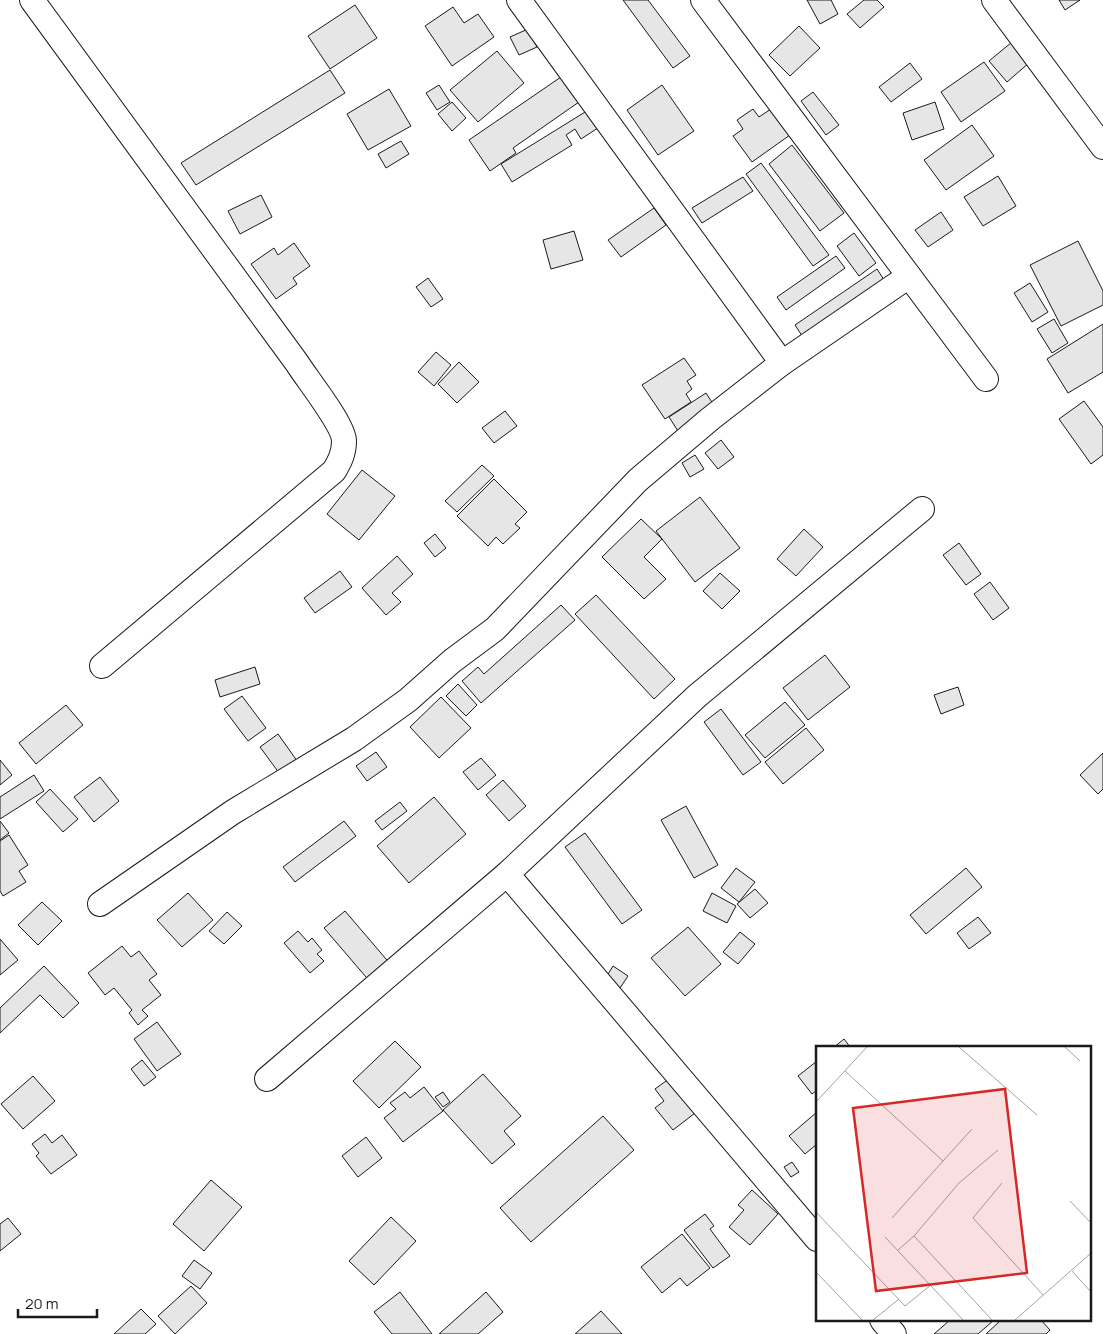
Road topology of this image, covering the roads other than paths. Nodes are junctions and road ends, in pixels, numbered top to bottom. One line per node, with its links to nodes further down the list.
1 (32, 0): 10 (street)
2 (519, 0): 7 (street)
3 (703, 0): 6 (street)
4 (994, 0): 5 (street)
5 (1103, 146)
6 (909, 276): 7 (street); 8 (street)
7 (782, 363): 12 (street)
8 (986, 379)
9 (922, 509): 11 (street)
10 (102, 666)
11 (507, 874): 13 (street); 14 (street)
12 (100, 904)
13 (267, 1079)
14 (816, 1238)
15 (884, 1322): 16 (street)
16 (894, 1334)

